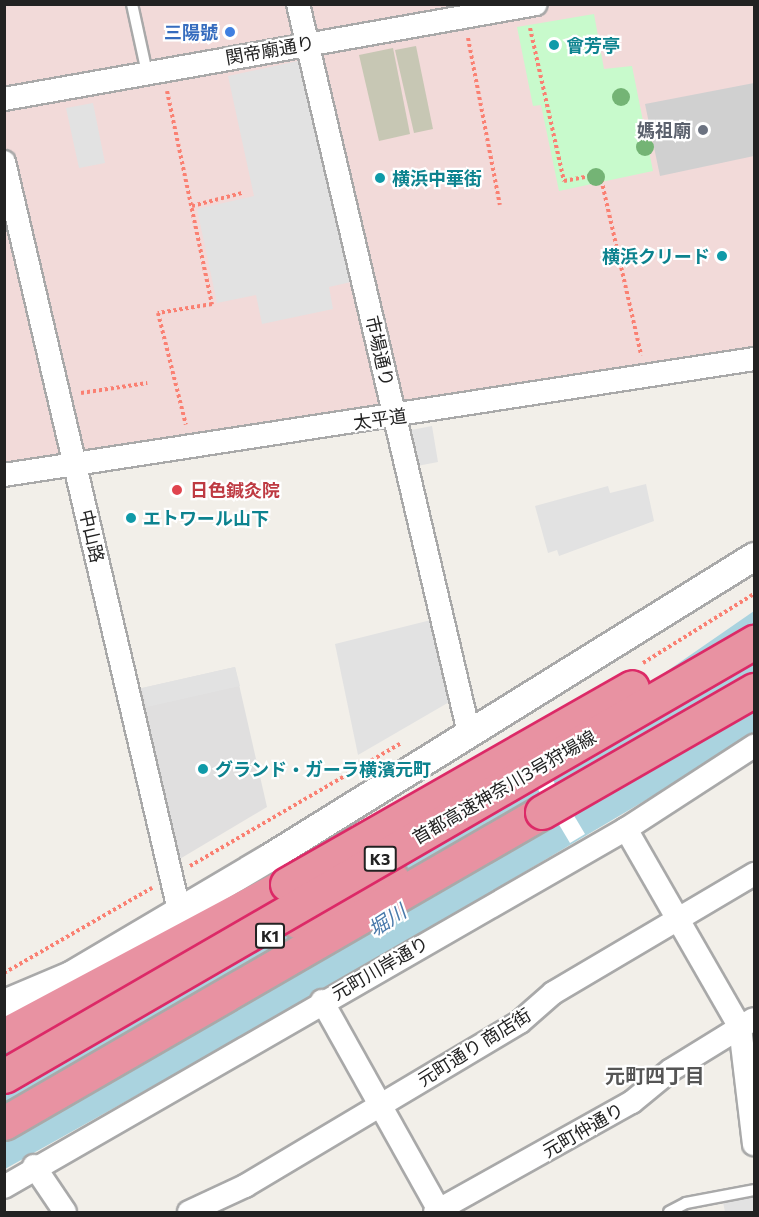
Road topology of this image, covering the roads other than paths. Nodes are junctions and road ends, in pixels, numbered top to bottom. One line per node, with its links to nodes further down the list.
1 (132, 4): 5 (lane)
2 (298, 4): 4 (street, 市場通り)
3 (531, 5): 4 (street, 関帝廟通り)
4 (308, 43): 5 (street, 関帝廟通り); 9 (street, 市場通り)
5 (155, 71): 6 (street, 関帝廟通り)
6 (4, 99)
7 (4, 162): 10 (street, 中山路)
8 (754, 359): 9 (street, 太平道)
9 (396, 417): 10 (street, 太平道); 16 (street, 市場通り)
10 (75, 464): 11 (street, 太平道); 21 (street, 中山路)
11 (4, 474)
12 (754, 556): 16 (street)
13 (754, 617): 26 (highway, K1, bridge)
14 (754, 642): 27 (highway, 首都高速神奈川3号狩場線 / K3, bridge)
15 (754, 690): 18 (highway, K3, bridge)
16 (469, 733): 21 (street)
17 (754, 746): 19 (street, 元町川岸通り)
18 (542, 812): 27 (highway, K1, bridge); 29 (highway, K3)
19 (626, 829): 22 (street); 23 (street, 元町川岸通り)
20 (754, 874): 22 (street, 元町通り 商店街)
21 (179, 910): 24 (street)
22 (680, 918): 25 (street); 28 (street, 元町通り 商店街)
23 (322, 1001): 28 (street); 31 (street, 元町川岸通り)
24 (4, 1004)
25 (747, 1023): 30 (street); 34 (street, 元町仲通り)
26 (4, 1035)
27 (4, 1074)
28 (382, 1103): 34 (street); 36 (street, 元町通り 商店街)
29 (4, 1123)
30 (754, 1144)
31 (34, 1166): 32 (street, 元町川岸通り); 35 (street)
32 (4, 1186)
33 (754, 1190): 37 (lane)
34 (437, 1211)
35 (65, 1212)
36 (189, 1212)
37 (669, 1212)

